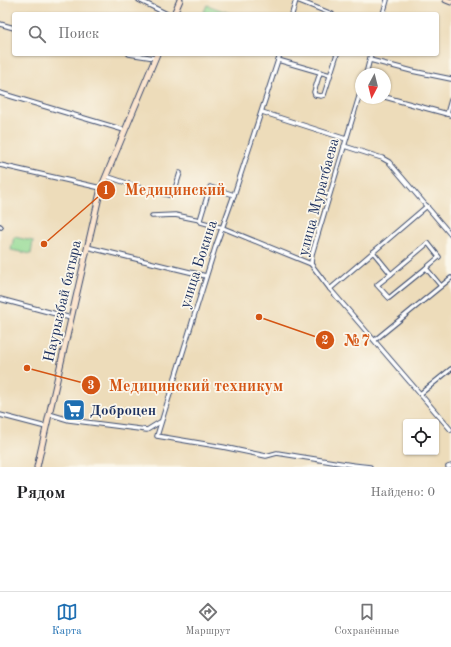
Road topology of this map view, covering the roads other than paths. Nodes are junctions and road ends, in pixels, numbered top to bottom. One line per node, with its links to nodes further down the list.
1 (139, 0): 7 (street)
2 (180, 0): 8 (main road)
3 (297, 0): 9 (street); 10 (street)
4 (387, 0): 11 (street)
5 (446, 0): 6 (main road)
6 (451, 2)
7 (163, 12)
8 (175, 12)
9 (293, 12)
10 (327, 12)
11 (384, 12)
12 (0, 24): 13 (street)
13 (12, 27)
14 (156, 56): 31 (main road, Наурызбай батыра)
15 (279, 56): 18 (street, улица Бокина)
16 (336, 56): 22 (street)
17 (371, 56): 19 (street)
18 (278, 60): 21 (street); 28 (street, улица Бокина)
19 (370, 60): 20 (street); 23 (street)
20 (368, 68)
21 (320, 73): 22 (street); 22 (street)
22 (330, 76)
23 (451, 79)
24 (0, 93): 31 (street)
25 (391, 99): 29 (street)
26 (451, 100): 29 (street)
27 (357, 104): 32 (street, улица Муратбаева)
28 (262, 112): 32 (street); 38 (street, улица Бокина)
29 (446, 114): 30 (street)
30 (451, 115)
31 (124, 130): 36 (main road, Наурызбай батыра)
32 (346, 139): 33 (street, улица Муратбаева)
33 (344, 146): 39 (street); 46 (street, улица Муратбаева)
34 (0, 165): 37 (street)
35 (180, 173): 36 (street)
36 (106, 176): 37 (main road, Наурызбай батыра)
37 (101, 188): 44 (main road, Наурызбай батыра)
38 (234, 195): 41 (street); 42 (street, улица Бокина)
39 (427, 206): 43 (street); 45 (street)
40 (152, 216): 41 (street)
41 (200, 220): 42 (street)
42 (223, 228): 46 (street); 49 (street, улица Бокина)
43 (451, 235)
44 (87, 246): 49 (street); 54 (main road, Наурызбай батыра)
45 (373, 252): 48 (street); 52 (street)
46 (311, 264): 52 (street, улица Муратбаева)
47 (426, 268): 48 (street); 48 (street); 51 (street)
48 (391, 274)
49 (206, 276): 60 (street, улица Бокина)
50 (451, 278): 51 (street)
51 (441, 286): 55 (street)
52 (330, 288): 55 (street, улица Муратбаева)
53 (0, 299): 54 (street)
54 (71, 318): 58 (main road, Наурызбай батыра)
55 (375, 340): 57 (street, улица Муратбаева)
56 (451, 369): 57 (street)
57 (420, 394): 62 (street, улица Муратбаева)
58 (49, 414): 60 (street); 61 (main road, Наурызбай батыра)
59 (0, 415): 61 (street)
60 (160, 422): 63 (street, улица Бокина)
61 (46, 428): 65 (main road, Наурызбай батыра)
62 (451, 430)
63 (352, 466): 66 (street)
64 (451, 466): 67 (street)
65 (37, 467)
66 (370, 467)
67 (448, 467)

